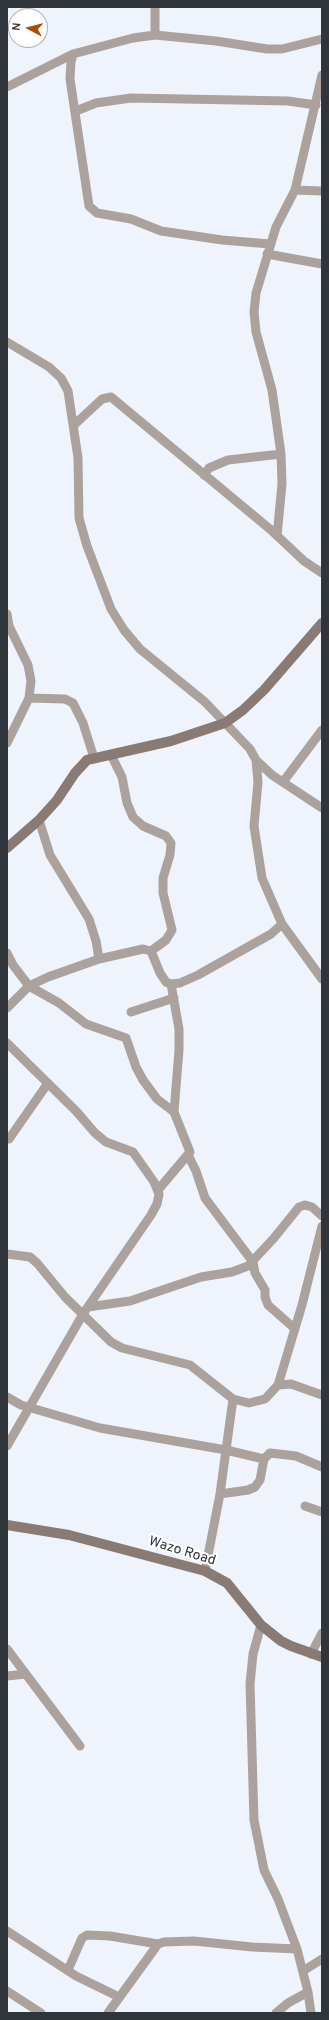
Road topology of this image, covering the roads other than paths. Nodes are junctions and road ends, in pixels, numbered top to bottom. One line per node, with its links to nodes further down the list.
1 (155, 7): 2 (street)
2 (155, 35): 3 (street); 4 (street)
3 (322, 39)
4 (73, 54): 6 (street); 8 (street)
5 (322, 75): 7 (street)
6 (7, 87)
7 (318, 101): 8 (street); 9 (street)
8 (76, 111): 11 (street)
9 (295, 190): 10 (street); 11 (street)
10 (322, 192)
11 (270, 244): 12 (street)
12 (267, 254): 13 (street); 16 (street)
13 (322, 264)
14 (7, 342): 15 (street)
15 (74, 425): 17 (street); 23 (street)
16 (281, 454): 17 (street); 18 (street)
17 (204, 475): 18 (street)
18 (277, 536): 19 (street)
19 (322, 573)
20 (7, 614): 22 (street)
21 (322, 623): 23 (street)
22 (29, 698): 25 (street); 27 (street)
23 (225, 723): 26 (street); 28 (street)
24 (322, 730): 29 (street)
25 (7, 742)
26 (111, 755): 27 (street); 34 (street)
27 (94, 758): 31 (street)
28 (256, 760): 29 (street); 33 (street)
29 (284, 782): 30 (street)
30 (322, 808)
31 (39, 820): 32 (street); 36 (street)
32 (7, 848)
33 (282, 924): 37 (street); 38 (street)
34 (151, 951): 36 (street); 38 (street)
35 (7, 953): 39 (street)
36 (99, 959): 39 (street)
37 (322, 979)
38 (171, 984): 40 (street)
39 (29, 986): 41 (street); 45 (street)
40 (174, 998): 42 (street); 45 (street)
41 (7, 1008)
42 (131, 1012)
43 (7, 1044): 44 (street)
44 (48, 1083): 46 (street); 48 (street)
45 (174, 1112): 47 (street)
46 (9, 1139)
47 (188, 1155): 48 (street); 53 (street)
48 (158, 1190): 54 (street)
49 (322, 1216): 53 (street)
50 (322, 1226): 52 (street)
51 (7, 1254): 54 (street)
52 (318, 1254): 55 (street)
53 (251, 1264): 54 (street); 55 (street)
54 (86, 1310): 61 (street); 62 (street)
55 (294, 1328): 56 (street)
56 (282, 1371): 57 (street); 58 (street)
57 (291, 1384): 58 (street); 59 (street)
58 (278, 1385): 61 (street)
59 (322, 1395)
60 (7, 1397): 62 (street)
61 (233, 1399): 64 (street)
62 (30, 1408): 63 (street); 64 (street)
63 (7, 1446)
64 (226, 1450): 65 (street); 67 (street)
65 (264, 1459): 66 (street); 67 (street)
66 (322, 1468)
67 (220, 1494): 71 (street)
68 (305, 1506): 69 (street)
69 (322, 1512)
70 (7, 1525): 71 (street, Wazo Road)
71 (205, 1571): 72 (street, Wazo Road)
72 (261, 1625): 75 (street, Wazo Road); 82 (street)
73 (322, 1633): 75 (street)
74 (7, 1650): 77 (street)
75 (311, 1654): 76 (street, Wazo Road)
76 (322, 1657)
77 (26, 1674): 78 (street); 79 (street)
78 (7, 1676)
79 (80, 1746)
80 (7, 1931): 84 (street)
81 (158, 1944): 82 (street); 84 (street); 88 (street)
82 (297, 1949): 85 (street)
83 (322, 1959): 85 (street)
84 (68, 1970): 88 (street)
85 (303, 1970): 87 (street)
86 (7, 1991): 89 (street)
87 (308, 1992): 91 (street); 92 (street)
88 (119, 1997): 90 (street)
89 (41, 2013)
90 (108, 2013)
91 (276, 2013)
92 (311, 2013)

